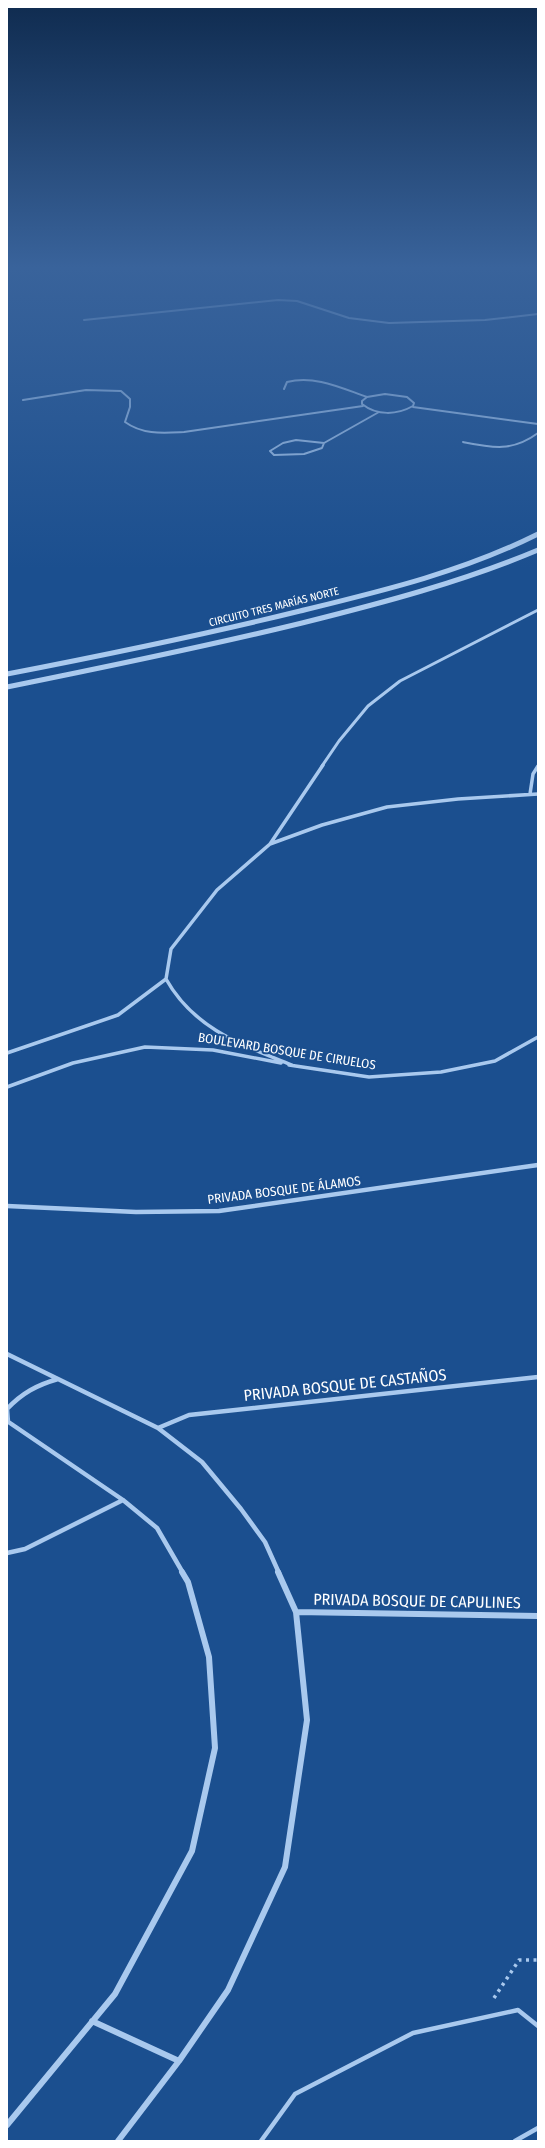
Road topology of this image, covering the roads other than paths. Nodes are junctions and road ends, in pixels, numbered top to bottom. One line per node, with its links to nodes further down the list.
1 (284, 388): 2 (street)
2 (368, 397): 4 (street); 5 (street)
3 (23, 400): 4 (street)
4 (363, 406): 6 (street)
5 (413, 407): 6 (street); 7 (street)
6 (379, 412): 10 (street)
7 (538, 424)
8 (538, 433): 9 (street)
9 (462, 442)
10 (324, 443): 10 (street)
11 (538, 534): 14 (street, CIRCUITO TRES MARÍAS NORTE)
12 (538, 550): 15 (street, CIRCUITO TRES MARÍAS NORTE)
13 (538, 610): 21 (street)
14 (123, 652): 15 (street); 16 (street, CIRCUITO TRES MARÍAS NORTE)
15 (130, 662): 17 (street, CIRCUITO TRES MARÍAS NORTE)
16 (7, 674)
17 (7, 687)
18 (538, 766): 19 (street)
19 (530, 794): 20 (street); 21 (street)
20 (538, 794)
21 (270, 844): 22 (street)
22 (166, 979): 24 (street); 25 (street)
23 (538, 1037): 25 (street, BOULEVARD BOSQUE DE CIRUELOS)
24 (7, 1053)
25 (292, 1065): 26 (street, BOULEVARD BOSQUE DE CIRUELOS)
26 (7, 1087)
27 (538, 1165): 28 (street, PRIVADA BOSQUE DE ÁLAMOS)
28 (7, 1206)
29 (7, 1354): 31 (street)
30 (538, 1377): 33 (street, PRIVADA BOSQUE DE CASTAÑOS)
31 (58, 1379): 32 (street); 33 (street)
32 (8, 1421): 34 (street)
33 (158, 1428): 36 (street)
34 (124, 1500): 35 (street); 38 (street)
35 (7, 1553)
36 (296, 1612): 37 (street, PRIVADA BOSQUE DE CAPULINES); 40 (street)
37 (538, 1616)
38 (92, 2021): 40 (street); 41 (street)
39 (538, 2026): 44 (lane)
40 (179, 2061): 43 (street)
41 (7, 2125)
42 (538, 2128): 45 (lane)
43 (118, 2141)
44 (261, 2141)
45 (515, 2141)

